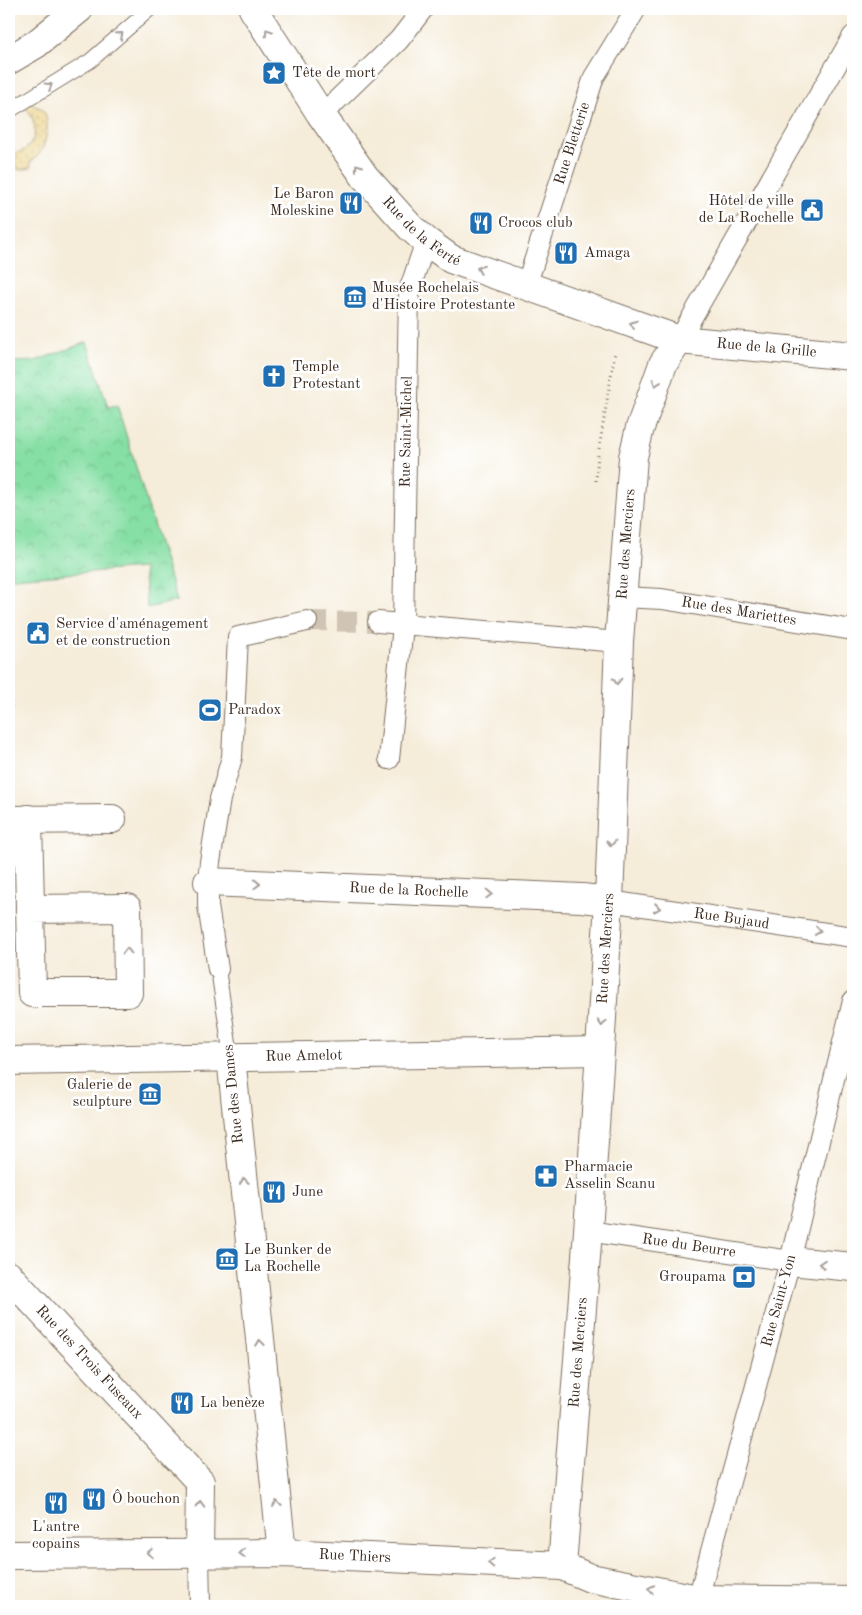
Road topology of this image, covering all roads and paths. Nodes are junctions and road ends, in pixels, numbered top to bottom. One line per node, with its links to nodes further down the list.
1 (79, 9): 7 (street)
2 (150, 9): 8 (lane, one-way to 2)
3 (253, 9): 9 (street, Rue de la Ferté, one-way to 3)
4 (423, 9): 9 (street)
5 (629, 11): 11 (street, Rue Bletterie)
6 (853, 36): 12 (street)
7 (9, 60)
8 (9, 111)
9 (320, 114): 10 (street, Rue de la Ferté, one-way to 9)
10 (426, 241): 11 (street, Rue de la Ferté, one-way to 10); 18 (street, Rue Saint-Michel)
11 (526, 286): 12 (street, Rue de la Ferté, one-way to 11)
12 (679, 340): 13 (street, Rue de la Grille); 15 (street, Rue des Merciers, one-way to 15)
13 (853, 356)
14 (9, 476): 22 (path)
15 (622, 597): 19 (street, Rue des Mariettes); 20 (street, Rue des Merciers)
16 (307, 621): 24 (street, Rue des Dames)
17 (378, 622): 18 (street)
18 (403, 626): 20 (street); 21 (street, Rue Saint-Michel)
19 (853, 630)
20 (619, 642): 25 (street, Rue des Merciers, one-way to 25)
21 (389, 759)
22 (17, 819): 23 (street); 26 (street)
23 (112, 819)
24 (208, 882): 25 (street, Rue de la Rochelle, one-way to 25); 28 (street, Rue des Dames)
25 (609, 901): 27 (street, Rue Bujaud, one-way to 27); 30 (street, Rue des Merciers, one-way to 30)
26 (30, 909): 26 (street, one-way to 26)
27 (853, 936)
28 (218, 969): 31 (lane, Rue des Dames)
29 (853, 1001): 34 (street, Rue Saint-Yon)
30 (600, 1051): 31 (street, Rue Amelot); 33 (street, Rue des Merciers)
31 (231, 1058): 32 (street, Rue Amelot); 38 (street, Rue des Dames, one-way to 31)
32 (9, 1061)
33 (588, 1231): 34 (street, Rue du Beurre); 40 (street, Rue des Merciers)
34 (790, 1261): 35 (street, one-way to 34); 42 (street, Rue Saint-Yon)
35 (853, 1267)
36 (9, 1276): 37 (street, Rue des Trois Fuseaux, one-way to 36)
37 (199, 1553): 38 (street, Rue Thiers, one-way to 37); 39 (street, Rue Thiers, one-way to 39); 43 (street)
38 (282, 1553): 40 (street, Rue Thiers, one-way to 38)
39 (9, 1555)
40 (562, 1566): 42 (street, Rue Thiers, one-way to 40)
41 (853, 1601): 42 (street, Rue Thiers)
42 (697, 1602)
43 (200, 1606)

